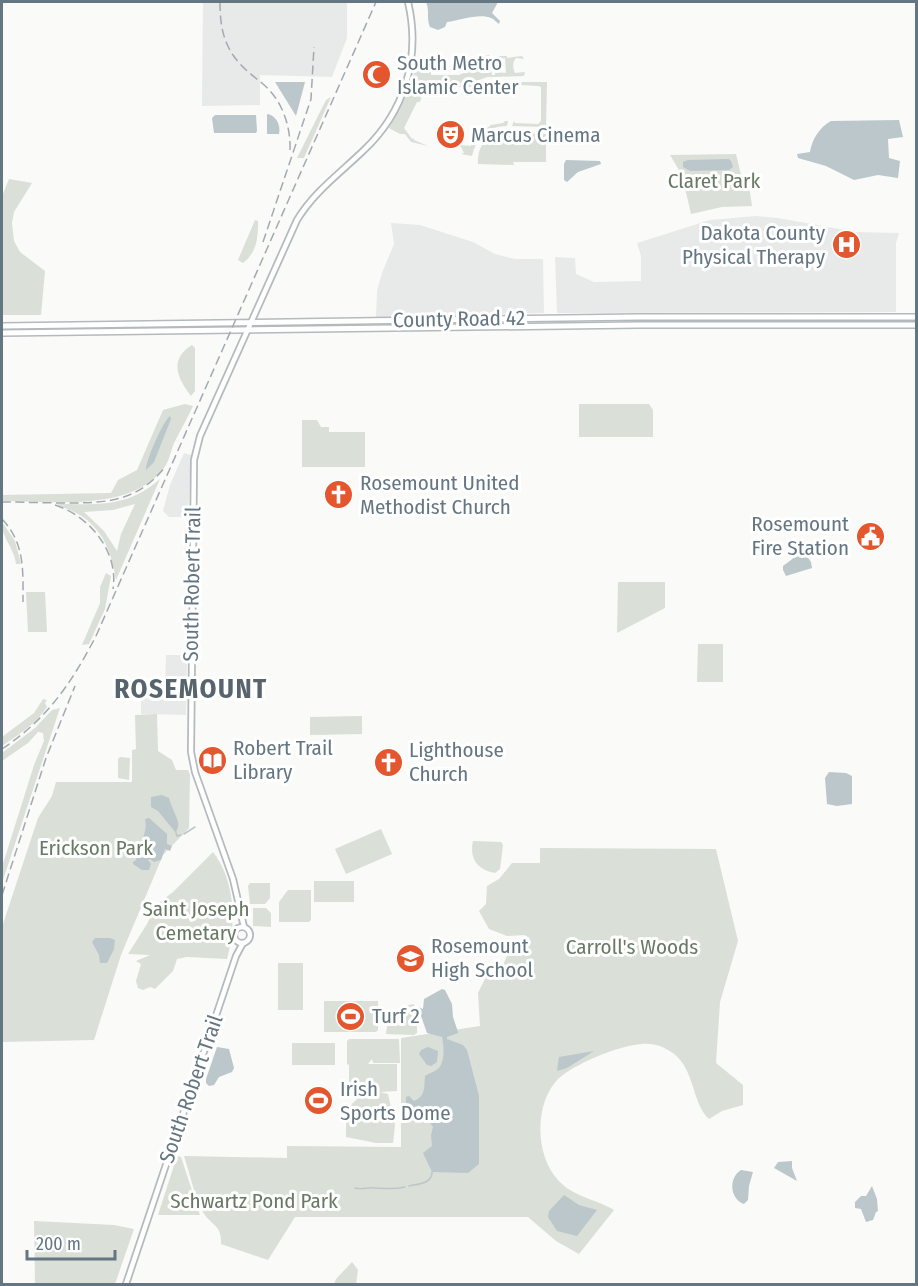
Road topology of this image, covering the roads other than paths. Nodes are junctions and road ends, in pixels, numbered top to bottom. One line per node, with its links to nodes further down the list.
1 (408, 2): 5 (main road)
2 (725, 316): 3 (highway, County Road 42); 4 (highway, County Road 42); 6 (highway)
3 (916, 316)
4 (462, 319): 5 (highway, County Road 42); 9 (highway)
5 (250, 323): 8 (highway, County Road 42); 10 (main road, South Robert Trail)
6 (672, 325): 7 (highway, County Road 42); 9 (highway, County Road 42)
7 (916, 325)
8 (2, 326)
9 (398, 328): 10 (highway, County Road 42)
10 (247, 330): 11 (highway, County Road 42); 12 (main road, South Robert Trail)
11 (2, 333)
12 (241, 928): 13 (main road); 14 (main road)
13 (236, 941): 14 (main road); 15 (main road)
14 (243, 943): 15 (main road)
15 (236, 956): 16 (main road, South Robert Trail)
16 (126, 1284)

